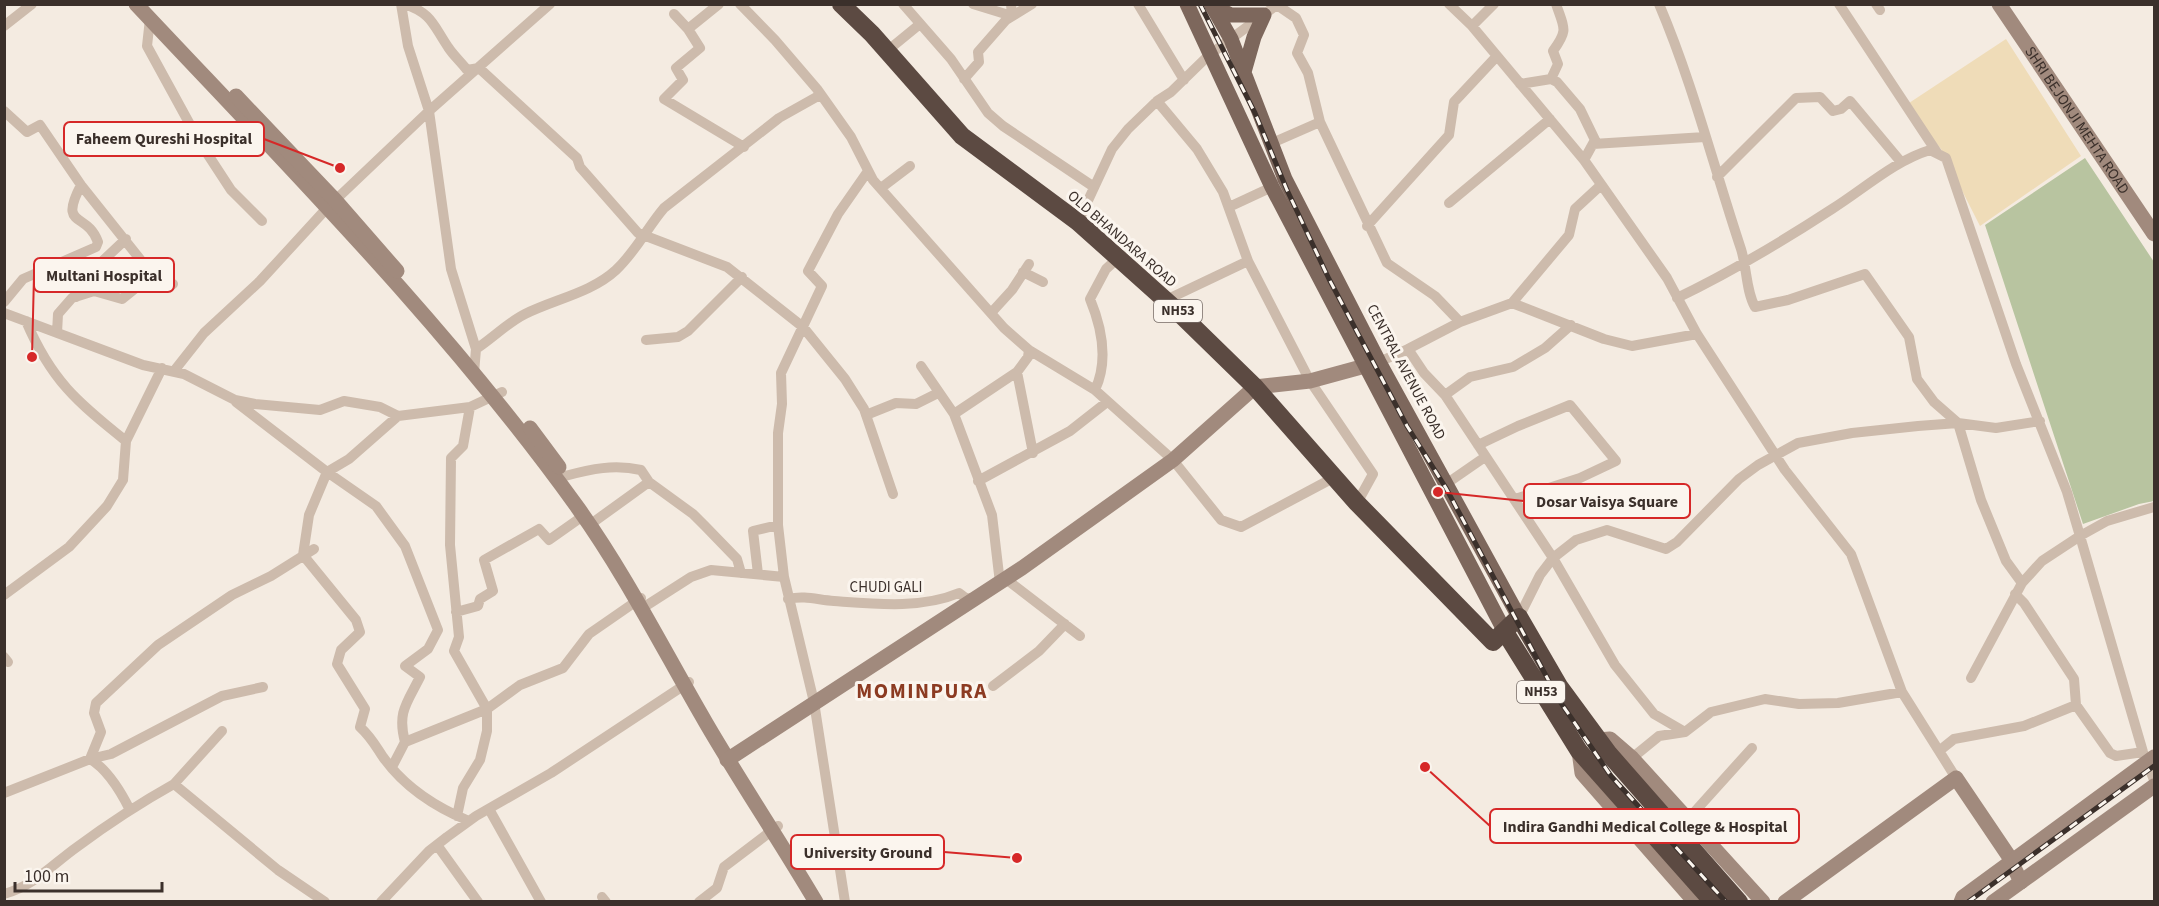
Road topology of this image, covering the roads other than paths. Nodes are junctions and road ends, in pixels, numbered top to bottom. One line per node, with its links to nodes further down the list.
1 (32, 4): 28 (street)
2 (136, 4): 22 (main road)
3 (402, 4): 34 (street); 43 (street)
4 (550, 4): 34 (street)
5 (719, 4): 29 (street)
6 (740, 4): 40 (street)
7 (841, 4): 31 (highway, OLD BHANDARA ROAD / NH53)
8 (972, 4): 25 (street)
9 (1011, 4): 25 (street)
10 (1032, 4): 25 (street)
11 (1138, 4): 38 (street)
12 (1187, 4): 32 (main road, CENTRAL AVENUE ROAD)
13 (1449, 4): 27 (street)
14 (1494, 4): 27 (street)
15 (1556, 4): 37 (street)
16 (1659, 4): 46 (street)
17 (1839, 4): 50 (street)
18 (1999, 4): 67 (main road, SHRI BEJONJI MEHTA ROAD)
19 (1212, 5): 24 (main road); 30 (main road, CENTRAL AVENUE ROAD)
20 (1278, 5): 24 (street); 45 (street)
21 (910, 7): 26 (street)
22 (150, 12): 62 (main road); 64 (street)
23 (674, 14): 29 (street)
24 (1264, 15): 30 (street); 35 (main road)
25 (1012, 16): 36 (street)
26 (920, 24): 31 (street); 36 (street)
27 (1472, 26): 33 (street)
28 (4, 27)
29 (688, 29): 49 (street)
30 (1231, 39): 32 (street); 35 (main road, CENTRAL AVENUE ROAD)
31 (887, 51): 65 (highway, OLD BHANDARA ROAD / NH53)
32 (1209, 55): 38 (street); 59 (main road, CENTRAL AVENUE ROAD)
33 (1497, 56): 39 (street); 66 (street)
34 (479, 68): 43 (street); 68 (street)
35 (1244, 72): 47 (main road, CENTRAL AVENUE ROAD)
36 (964, 79): 58 (street)
37 (1551, 79): 39 (street); 48 (street)
38 (1184, 80): 41 (street)
39 (1520, 84): 44 (street)
40 (820, 95): 49 (street); 54 (street)
41 (1157, 101): 58 (street); 63 (street)
42 (4, 111): 56 (street)
43 (429, 111): 62 (street); 93 (street)
44 (1550, 119): 51 (street); 61 (street)
45 (1320, 122): 47 (street); 66 (street)
46 (1705, 137): 48 (street); 55 (street)
47 (1272, 143): 94 (main road, CENTRAL AVENUE ROAD)
48 (1593, 144): 51 (street)
49 (744, 147): 68 (street)
50 (1938, 154): 52 (street); 111 (street)
51 (1584, 160): 57 (street)
52 (1900, 162): 55 (street); 72 (street)
53 (910, 166): 60 (street)
54 (868, 171): 60 (street); 87 (street)
55 (1717, 177): 72 (street)
56 (81, 185): 69 (street); 80 (street)
57 (1601, 185): 78 (street); 81 (street)
58 (1094, 187): 65 (street)
59 (1272, 187): 63 (street); 94 (main road, CENTRAL AVENUE ROAD)
60 (880, 188): 83 (street)
61 (1449, 202)
62 (331, 204): 93 (main road); 97 (street)
63 (1229, 207): 71 (street)
64 (262, 220)
65 (1078, 222): 70 (highway, OLD BHANDARA ROAD / NH53)
66 (1367, 226): 85 (street)
67 (2154, 234)
68 (646, 236): 74 (street); 93 (street)
69 (126, 239): 73 (street); 77 (street)
70 (1117, 259): 79 (highway, OLD BHANDARA ROAD / NH53); 101 (street)
71 (1248, 261): 79 (street); 99 (street)
72 (1745, 262): 78 (street); 112 (street)
73 (153, 274): 76 (street); 77 (street)
74 (742, 277): 87 (street); 90 (street)
75 (1043, 282): 83 (street)
76 (173, 284)
77 (75, 297): 88 (street)
78 (1677, 298): 89 (street)
79 (1166, 300): 100 (highway, OLD BHANDARA ROAD / NH53)
80 (4, 302)
81 (1512, 303): 85 (street); 86 (street)
82 (4, 313): 84 (street)
83 (991, 313): 92 (street)
84 (26, 321): 88 (street); 113 (street)
85 (1460, 321): 91 (street)
86 (1570, 325): 89 (street); 104 (street)
87 (803, 327): 109 (street); 130 (street)
88 (57, 333): 96 (street)
89 (1697, 334): 116 (street)
90 (646, 339)
91 (1408, 349): 94 (street); 104 (street)
92 (1029, 350): 98 (street); 101 (street)
93 (475, 361): 103 (main road)
94 (1372, 363): 99 (main road); 124 (main road, CENTRAL AVENUE ROAD); 149 (main road, CENTRAL AVENUE ROAD)
95 (921, 366): 102 (street)
96 (162, 368): 97 (street); 113 (street)
97 (174, 371): 105 (street)
98 (1017, 372): 108 (street); 115 (street)
99 (1310, 381): 100 (main road); 127 (street)
100 (1255, 387): 118 (main road); 121 (highway, OLD BHANDARA ROAD / NH53)
101 (1095, 390): 106 (street)
102 (938, 393): 108 (street); 109 (street)
103 (498, 394): 107 (street); 120 (main road); 129 (main road)
104 (1445, 394): 114 (street)
105 (235, 400): 110 (street); 119 (street)
106 (1107, 402): 115 (street); 118 (street)
107 (470, 407): 110 (street); 145 (street)
108 (954, 414): 122 (street)
109 (866, 415): 125 (street)
110 (398, 416): 119 (street)
111 (2040, 421): 112 (street); 131 (street)
112 (1958, 423): 116 (street); 139 (street)
113 (126, 441): 141 (street)
114 (1478, 445): 117 (street); 126 (street)
115 (1033, 453): 122 (street)
116 (1776, 454): 134 (street); 154 (street)
117 (1485, 457): 124 (street); 126 (street)
118 (1173, 460): 121 (street); 138 (main road)
119 (327, 472): 133 (street); 160 (street)
120 (566, 476): 123 (street); 129 (main road)
121 (1335, 477): 127 (highway, OLD BHANDARA ROAD / NH53)
122 (978, 481): 138 (street)
123 (649, 482): 129 (street); 135 (street)
124 (1446, 484): 146 (main road, CENTRAL AVENUE ROAD)
125 (893, 494)
126 (1515, 499): 134 (street)
127 (1358, 503): 149 (highway, OLD BHANDARA ROAD / NH53)
128 (2154, 507): 131 (street)
129 (589, 519): 144 (main road); 145 (street)
130 (778, 525): 136 (street); 137 (street)
131 (2080, 536): 139 (street); 164 (street)
132 (314, 549): 133 (street)
133 (303, 555): 167 (street); 168 (street)
134 (1553, 558): 146 (street); 159 (street)
135 (741, 573): 136 (street); 144 (street)
136 (758, 574): 137 (street)
137 (784, 577): 143 (street)
138 (1003, 581): 142 (main road); 147 (street)
139 (2022, 583): 140 (street)
140 (2015, 594): 150 (street); 156 (street)
141 (4, 595)
142 (980, 596): 143 (street, CHUDI GALI); 155 (main road)
143 (788, 599): 155 (street)
144 (641, 604): 151 (main road); 157 (street)
145 (456, 612): 157 (street)
146 (1519, 617): 149 (highway); 161 (highway, CENTRAL AVENUE ROAD)
147 (1065, 624): 148 (street); 152 (street)
148 (1080, 636)
149 (1499, 637): 185 (highway, NH53)
150 (1971, 678)
151 (687, 683): 165 (main road); 174 (street)
152 (993, 686)
153 (263, 687): 167 (street)
154 (1902, 692): 159 (street); 163 (street)
155 (814, 702): 165 (main road); 193 (street)
156 (2076, 705): 163 (street); 164 (street)
157 (487, 709): 160 (street); 176 (street)
158 (222, 731): 171 (street)
159 (1685, 732): 166 (street)
160 (405, 742): 168 (street)
161 (1604, 747): 166 (main road); 194 (highway, CENTRAL AVENUE ROAD)
162 (1752, 748): 177 (street)
163 (1939, 751): 169 (street)
164 (2148, 757): 170 (street); 181 (main road)
165 (731, 758): 179 (main road)
166 (1632, 758): 177 (main road)
167 (90, 759): 173 (street); 175 (street)
168 (392, 767): 176 (street)
169 (1956, 778): 181 (main road); 196 (main road)
170 (2154, 780)
171 (174, 784): 175 (street); 186 (street)
172 (2154, 786): 182 (main road)
173 (4, 793)
174 (489, 809): 178 (street); 189 (street)
175 (129, 810): 183 (street)
176 (457, 816): 178 (street)
177 (1689, 818): 195 (main road)
178 (469, 821): 180 (street)
179 (775, 828): 184 (street); 191 (main road); 192 (main road)
180 (437, 845): 187 (street); 188 (street)
181 (2010, 862): 182 (main road); 197 (main road)
182 (2021, 882): 198 (main road)
183 (4, 894)
184 (715, 897): 190 (street)
185 (1705, 900)
186 (325, 902)
187 (381, 902)
188 (478, 902)
189 (541, 902)
190 (699, 902)
191 (816, 902)
192 (825, 902)
193 (845, 902)
194 (1739, 902)
195 (1763, 902)
196 (1785, 902)
197 (1961, 902)
198 (1993, 902)

